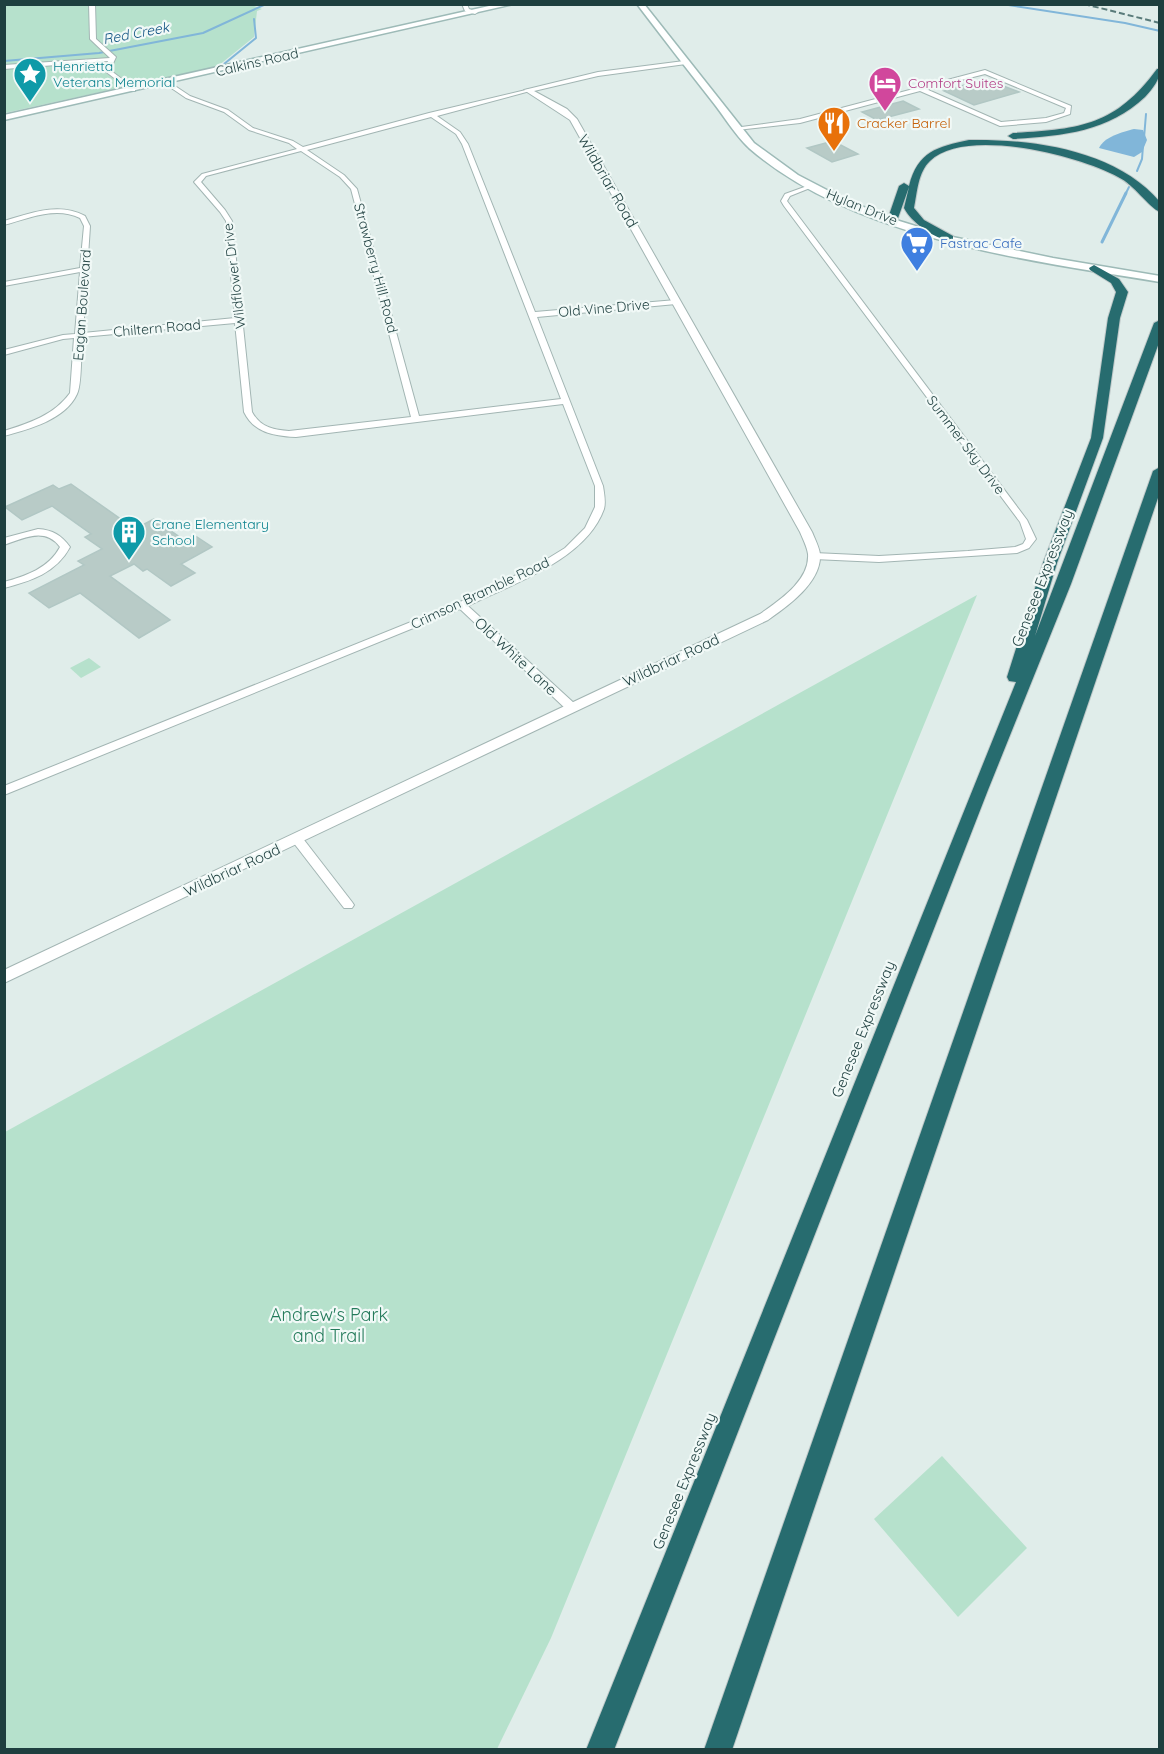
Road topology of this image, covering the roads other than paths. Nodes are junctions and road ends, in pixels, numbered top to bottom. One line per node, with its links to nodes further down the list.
1 (92, 4): 6 (street)
2 (464, 4): 5 (street)
3 (510, 4): 5 (main road, Calkins Road)
4 (640, 4): 7 (main road, Hylan Drive)
5 (474, 9): 10 (main road, Calkins Road)
6 (112, 57): 8 (street); 12 (street)
7 (684, 63): 13 (street, Wildflower Drive); 16 (main road, Hylan Drive)
8 (4, 67)
9 (1160, 71): 20 (highway)
10 (166, 82): 12 (main road, Calkins Road); 17 (street, Strawberry Hill Road)
11 (921, 89): 11 (street); 16 (street)
12 (132, 90): 15 (main road, Calkins Road)
13 (528, 90): 14 (street, Wildflower Drive); 27 (street, Wildbriar Road)
14 (431, 114): 17 (street, Wildflower Drive); 28 (street, Crimson Bramble Road)
15 (4, 118)
16 (737, 128): 18 (main road, Hylan Drive)
17 (304, 149): 29 (street, Wildflower Drive); 34 (street, Strawberry Hill Road)
18 (812, 186): 20 (main road, Hylan Drive); 40 (street, Summer Sky Drive)
19 (1160, 209): 22 (highway)
20 (892, 221): 22 (main road, Hylan Drive)
21 (4, 223): 24 (street, Eagan Boulevard)
22 (949, 238): 23 (main road, Hylan Drive)
23 (1094, 268): 25 (main road, Hylan Drive); 44 (highway)
24 (86, 269): 26 (street); 31 (street, Eagan Boulevard)
25 (1160, 279)
26 (4, 284)
27 (676, 302): 28 (street, Old Vine Drive); 40 (street, Wildbriar Road)
28 (532, 315): 33 (street, Crimson Bramble Road)
29 (240, 320): 31 (street, Chiltern Road); 34 (street, Wildflower Drive)
30 (1160, 323): 44 (highway, Genesee Expressway)
31 (80, 335): 32 (street, Chiltern Road); 35 (street, Eagan Boulevard)
32 (4, 353)
33 (567, 401): 34 (street, Wildflower Drive); 42 (street, Crimson Bramble Road)
34 (416, 420)
35 (4, 434)
36 (1160, 471): 39 (highway)
37 (1160, 511): 39 (highway)
38 (4, 543): 41 (street)
39 (1133, 551): 50 (highway)
40 (814, 556): 43 (street, Wildbriar Road)
41 (4, 585)
42 (461, 605): 43 (street, Old White Lane); 45 (street, Crimson Bramble Road)
43 (571, 707): 46 (street, Wildbriar Road)
44 (980, 790): 49 (highway, Genesee Expressway)
45 (4, 791)
46 (297, 839): 47 (street); 48 (street, Wildbriar Road)
47 (348, 905)
48 (4, 977)
49 (600, 1749)
50 (718, 1749)

